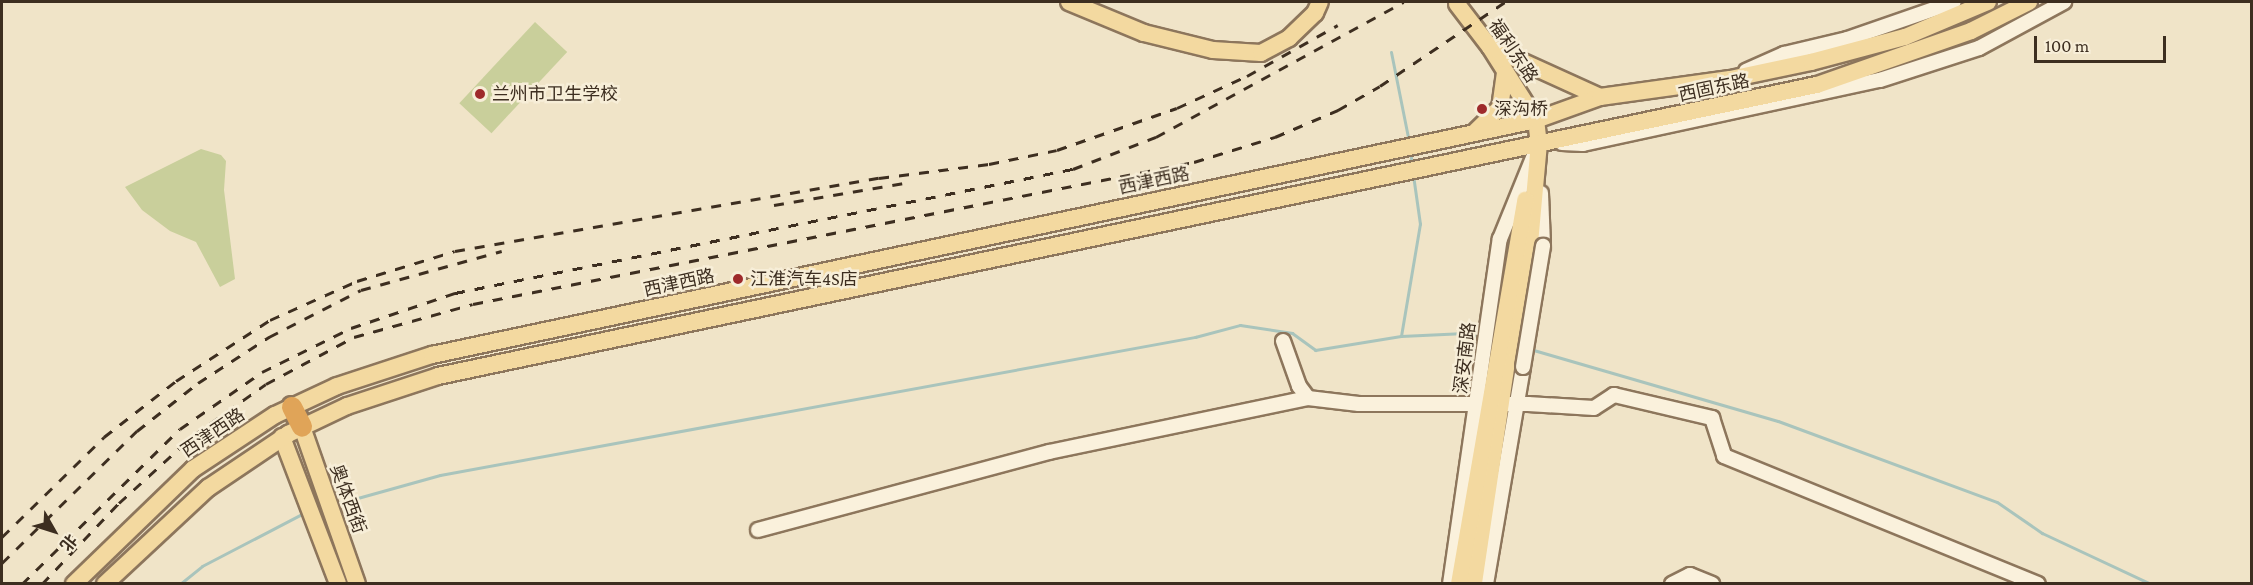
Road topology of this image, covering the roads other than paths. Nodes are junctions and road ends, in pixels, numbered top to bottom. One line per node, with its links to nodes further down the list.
1 (1069, 2): 2 (main road)
2 (1320, 2)
3 (1954, 2): 10 (street)
4 (1988, 2): 10 (main road, 西固东路)
5 (2029, 2): 14 (main road, 西固东路)
6 (2064, 2): 14 (street)
7 (1456, 4): 8 (main road, 福利东路)
8 (1490, 47): 9 (main road, 福利东路); 11 (main road)
9 (1505, 74): 12 (main road, 福利东路); 13 (main road)
10 (1730, 79): 11 (main road, 西固东路)
11 (1599, 97): 12 (main road, 西固东路)
12 (1536, 120): 13 (main road, 西固东路); 14 (main road)
13 (1475, 132): 15 (main road, 西固东路)
14 (1539, 143): 16 (main road, 深安南路); 16 (street, 深安南路); 21 (main road, 西固东路)
15 (1391, 151): 20 (main road, 西津西路)
16 (1522, 242): 19 (main road, 深安南路); 19 (street, 深安南路, bridge)
17 (1283, 341): 18 (street)
18 (1308, 398): 19 (street); 23 (street)
19 (1496, 405): 28 (street, 深安南路); 29 (main road, 深安南路); 30 (main road, 深安南路); 31 (street, 深安南路); 34 (street)
20 (292, 407): 21 (highway); 26 (main road, 西津西路)
21 (302, 427): 22 (main road); 24 (main road, 奥体西街)
22 (282, 437): 25 (main road); 27 (main road)
23 (758, 530)
24 (356, 579)
25 (338, 582)
26 (74, 584)
27 (105, 584)
28 (1450, 584)
29 (1459, 584)
30 (1474, 584)
31 (1486, 584)
32 (1672, 584): 33 (street)
33 (1712, 584)
34 (2038, 584)

